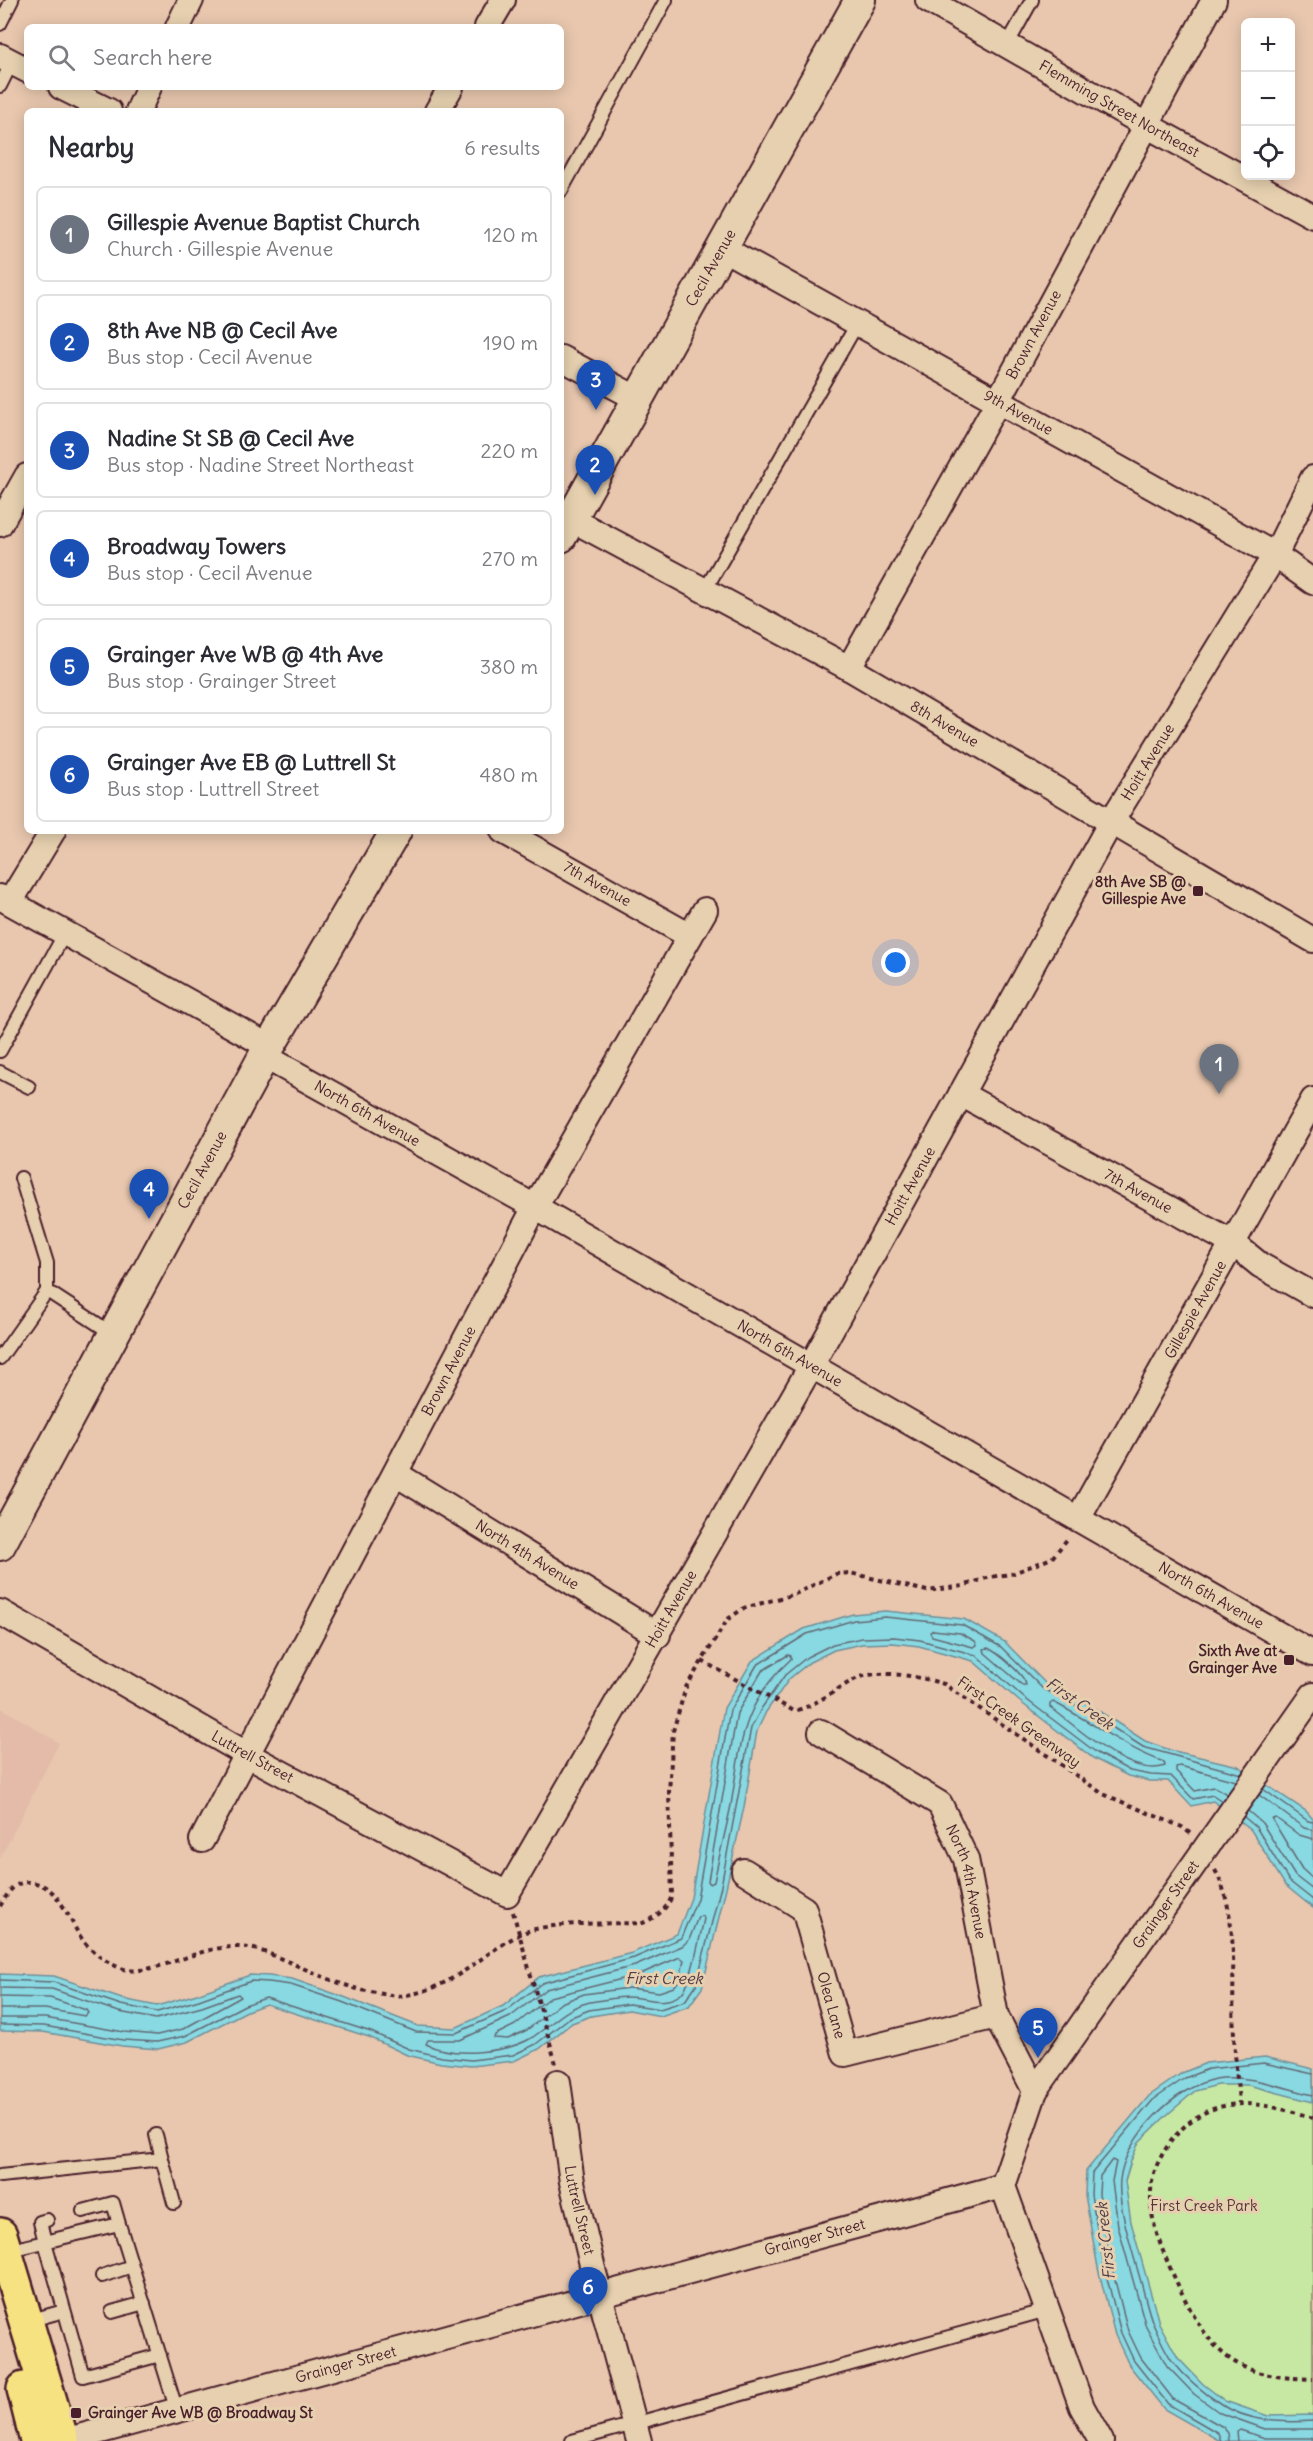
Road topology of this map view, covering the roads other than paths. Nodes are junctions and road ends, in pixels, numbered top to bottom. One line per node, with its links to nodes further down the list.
1 (12, 0): 9 (lane)
2 (191, 0): 10 (street)
3 (503, 0): 11 (street)
4 (666, 0): 22 (lane)
5 (860, 0): 24 (street, Cecil Avenue)
6 (928, 0): 12 (street, Flemming Street Northeast)
7 (1032, 0): 12 (lane)
8 (1214, 0): 21 (street, Brown Avenue)
9 (0, 24)
10 (179, 24)
11 (489, 24)
12 (1007, 45): 21 (street, Flemming Street Northeast)
13 (13, 63): 14 (lane)
14 (0, 86)
15 (67, 90): 18 (street)
16 (148, 90): 19 (street)
17 (449, 90): 20 (street)
18 (103, 108)
19 (139, 108)
20 (439, 108)
21 (1146, 124): 23 (street, Flemming Street Northeast); 28 (street, Brown Avenue)
22 (564, 186)
23 (1313, 216)
24 (722, 248): 25 (street, 9th Avenue); 27 (street, Cecil Avenue)
25 (857, 324): 28 (street, 9th Avenue); 35 (lane)
26 (564, 360): 27 (street)
27 (638, 399): 32 (street, Cecil Avenue)
28 (997, 403): 33 (street, 9th Avenue); 36 (street, Brown Avenue)
29 (1313, 478): 33 (street, Hoitt Avenue)
30 (24, 481): 31 (street)
31 (0, 524)
32 (566, 528): 35 (street, 8th Avenue)
33 (1275, 555): 34 (street, 9th Avenue); 37 (street, Hoitt Avenue)
34 (1313, 582)
35 (705, 590): 36 (street, 8th Avenue)
36 (849, 668): 37 (street, 8th Avenue)
37 (1111, 822): 45 (street, 8th Avenue); 50 (street, Hoitt Avenue)
38 (50, 834): 41 (street)
39 (394, 834): 47 (street, Cecil Avenue)
40 (508, 834): 44 (street, 7th Avenue)
41 (5, 899): 43 (street, North 6th Avenue)
42 (705, 910): 44 (street, Brown Avenue)
43 (65, 933): 46 (lane); 47 (street, North 6th Avenue)
44 (690, 936): 53 (street, Brown Avenue)
45 (1313, 940)
46 (0, 1051)
47 (267, 1051): 53 (street, North 6th Avenue); 57 (street, Cecil Avenue)
48 (0, 1072): 49 (lane)
49 (29, 1087)
50 (961, 1094): 54 (street, 7th Avenue); 59 (street, Hoitt Avenue)
51 (1313, 1100): 54 (street, Gillespie Avenue)
52 (21, 1178): 55 (lane)
53 (535, 1207): 59 (street, North 6th Avenue); 60 (street, Brown Avenue)
54 (1234, 1244): 56 (street, 7th Avenue); 61 (street, Gillespie Avenue)
55 (47, 1291): 57 (lane); 58 (lane)
56 (1313, 1295)
57 (113, 1334): 62 (street, Cecil Avenue)
58 (0, 1358)
59 (811, 1366): 61 (street, North 6th Avenue); 64 (street, Hoitt Avenue)
60 (396, 1474): 64 (street, North 4th Avenue); 68 (street, Brown Avenue)
61 (1078, 1519): 65 (street, North 6th Avenue)
62 (0, 1545)
63 (0, 1612): 68 (street, Luttrell Street)
64 (658, 1635): 71 (street, Hoitt Avenue)
65 (1313, 1654)
66 (1313, 1695): 74 (street, Grainger Street)
67 (821, 1732): 72 (street, North 4th Avenue)
68 (248, 1755): 69 (street, Brown Avenue); 71 (street, Luttrell Street)
69 (202, 1840)
70 (744, 1871): 72 (street, Olea Lane)
71 (507, 1894)
72 (996, 2016): 74 (street, North 4th Avenue)
73 (557, 2072): 87 (street, Luttrell Street)
74 (1035, 2091): 78 (street, Grainger Street)
75 (156, 2135): 76 (lane)
76 (162, 2159): 77 (lane); 79 (lane)
77 (0, 2176)
78 (1003, 2186): 87 (street, Grainger Street); 89 (street)
79 (174, 2204)
80 (82, 2211): 82 (lane)
81 (47, 2220): 83 (lane)
82 (119, 2224): 83 (lane); 85 (lane)
83 (45, 2242): 84 (lane); 90 (lane)
84 (5, 2252): 92 (main road); 96 (main road)
85 (132, 2266): 86 (lane); 88 (lane)
86 (102, 2276)
87 (600, 2295): 94 (street, Grainger Street); 95 (street, Luttrell Street)
88 (144, 2303): 91 (lane); 93 (lane)
89 (1047, 2310): 95 (lane); 99 (street)
90 (64, 2311): 92 (lane); 93 (lane)
91 (112, 2312)
92 (26, 2321): 97 (main road)
93 (160, 2355): 94 (lane)
94 (177, 2411): 97 (street, Grainger Street)
95 (637, 2433): 98 (lane)
96 (37, 2441)
97 (63, 2441)
98 (572, 2441)
99 (1101, 2441)

